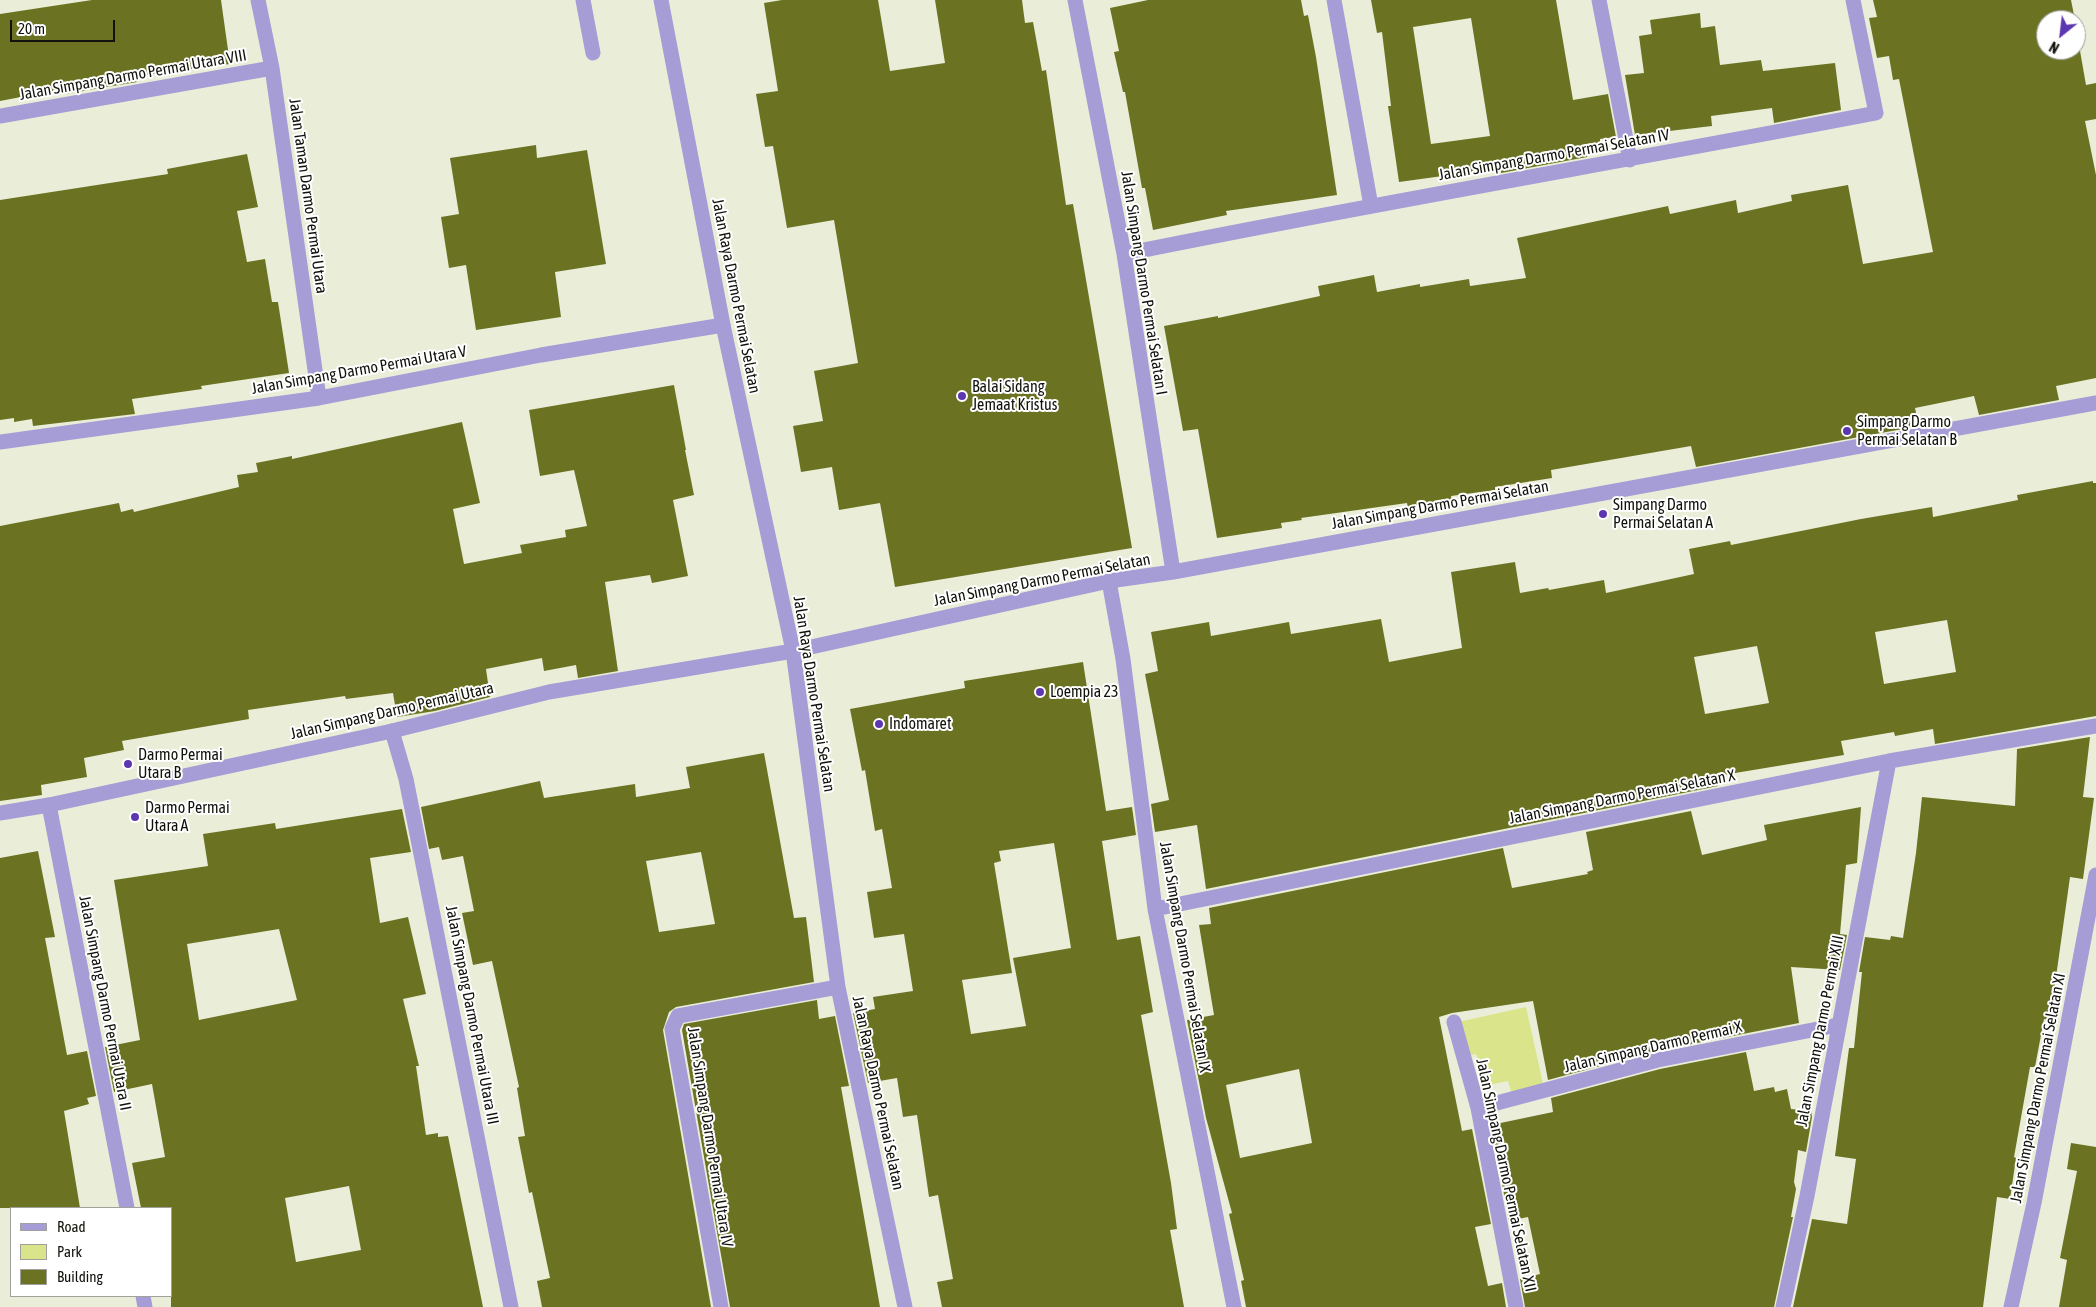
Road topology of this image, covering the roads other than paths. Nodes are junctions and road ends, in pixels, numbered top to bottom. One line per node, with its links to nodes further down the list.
1 (258, 0): 9 (street, Jalan Taman Darmo Permai Utara)
2 (583, 0): 8 (street)
3 (661, 0): 14 (street, Jalan Raya Darmo Permai Selatan)
4 (1075, 0): 13 (street, Jalan Simpang Darmo Permai Selatan I)
5 (1334, 0): 12 (street)
6 (1599, 0): 11 (street)
7 (1853, 0): 11 (street, Jalan Simpang Darmo Permai Selatan IV)
8 (593, 53)
9 (272, 68): 10 (street, Jalan Simpang Darmo Permai Utara VIII); 15 (street, Jalan Taman Darmo Permai Utara)
10 (0, 116)
11 (1630, 160): 12 (street, Jalan Simpang Darmo Permai Selatan IV)
12 (1371, 206): 13 (street, Jalan Simpang Darmo Permai Selatan IV)
13 (1124, 254): 18 (street, Jalan Simpang Darmo Permai Selatan I)
14 (723, 325): 15 (street, Jalan Simpang Darmo Permai Utara V); 20 (street, Jalan Raya Darmo Permai Selatan)
15 (320, 398): 17 (street, Jalan Simpang Darmo Permai Utara V)
16 (2096, 403): 18 (street, Jalan Simpang Darmo Permai Selatan)
17 (0, 442)
18 (1173, 572): 19 (street, Jalan Simpang Darmo Permai Selatan)
19 (1109, 581): 20 (street, Jalan Simpang Darmo Permai Selatan); 27 (street, Jalan Simpang Darmo Permai Selatan IX)
20 (793, 651): 22 (street, Jalan Simpang Darmo Permai Utara); 28 (street, Jalan Raya Darmo Permai Selatan)
21 (2096, 726): 23 (street, Jalan Simpang Darmo Permai Selatan X)
22 (392, 731): 24 (street, Jalan Simpang Darmo Permai Utara); 33 (street, Jalan Simpang Darmo Permai Utara III)
23 (1889, 761): 27 (street, Jalan Simpang Darmo Permai Selatan X); 30 (street, Jalan Simpang Darmo Permai XIII)
24 (49, 805): 25 (street, Jalan Simpang Darmo Permai Utara); 32 (street, Jalan Simpang Darmo Permai Utara II)
25 (0, 813)
26 (2096, 875): 39 (street, Jalan Simpang Darmo Permai Selatan XI)
27 (1155, 908): 36 (street, Jalan Simpang Darmo Permai Selatan IX)
28 (838, 987): 34 (street, Jalan Simpang Darmo Permai Utara IV); 35 (street, Jalan Raya Darmo Permai Selatan)
29 (1454, 1022): 31 (street, Jalan Simpang Darmo Permai Selatan XII)
30 (1838, 1025): 31 (street, Jalan Simpang Darmo Permai X); 38 (street, Jalan Simpang Darmo Permai XIII)
31 (1478, 1108): 37 (street, Jalan Simpang Darmo Permai Selatan XII)
32 (127, 1207)
33 (512, 1307)
34 (721, 1307)
35 (905, 1307)
36 (1234, 1307)
37 (1516, 1307)
38 (1783, 1307)
39 (2011, 1307)

